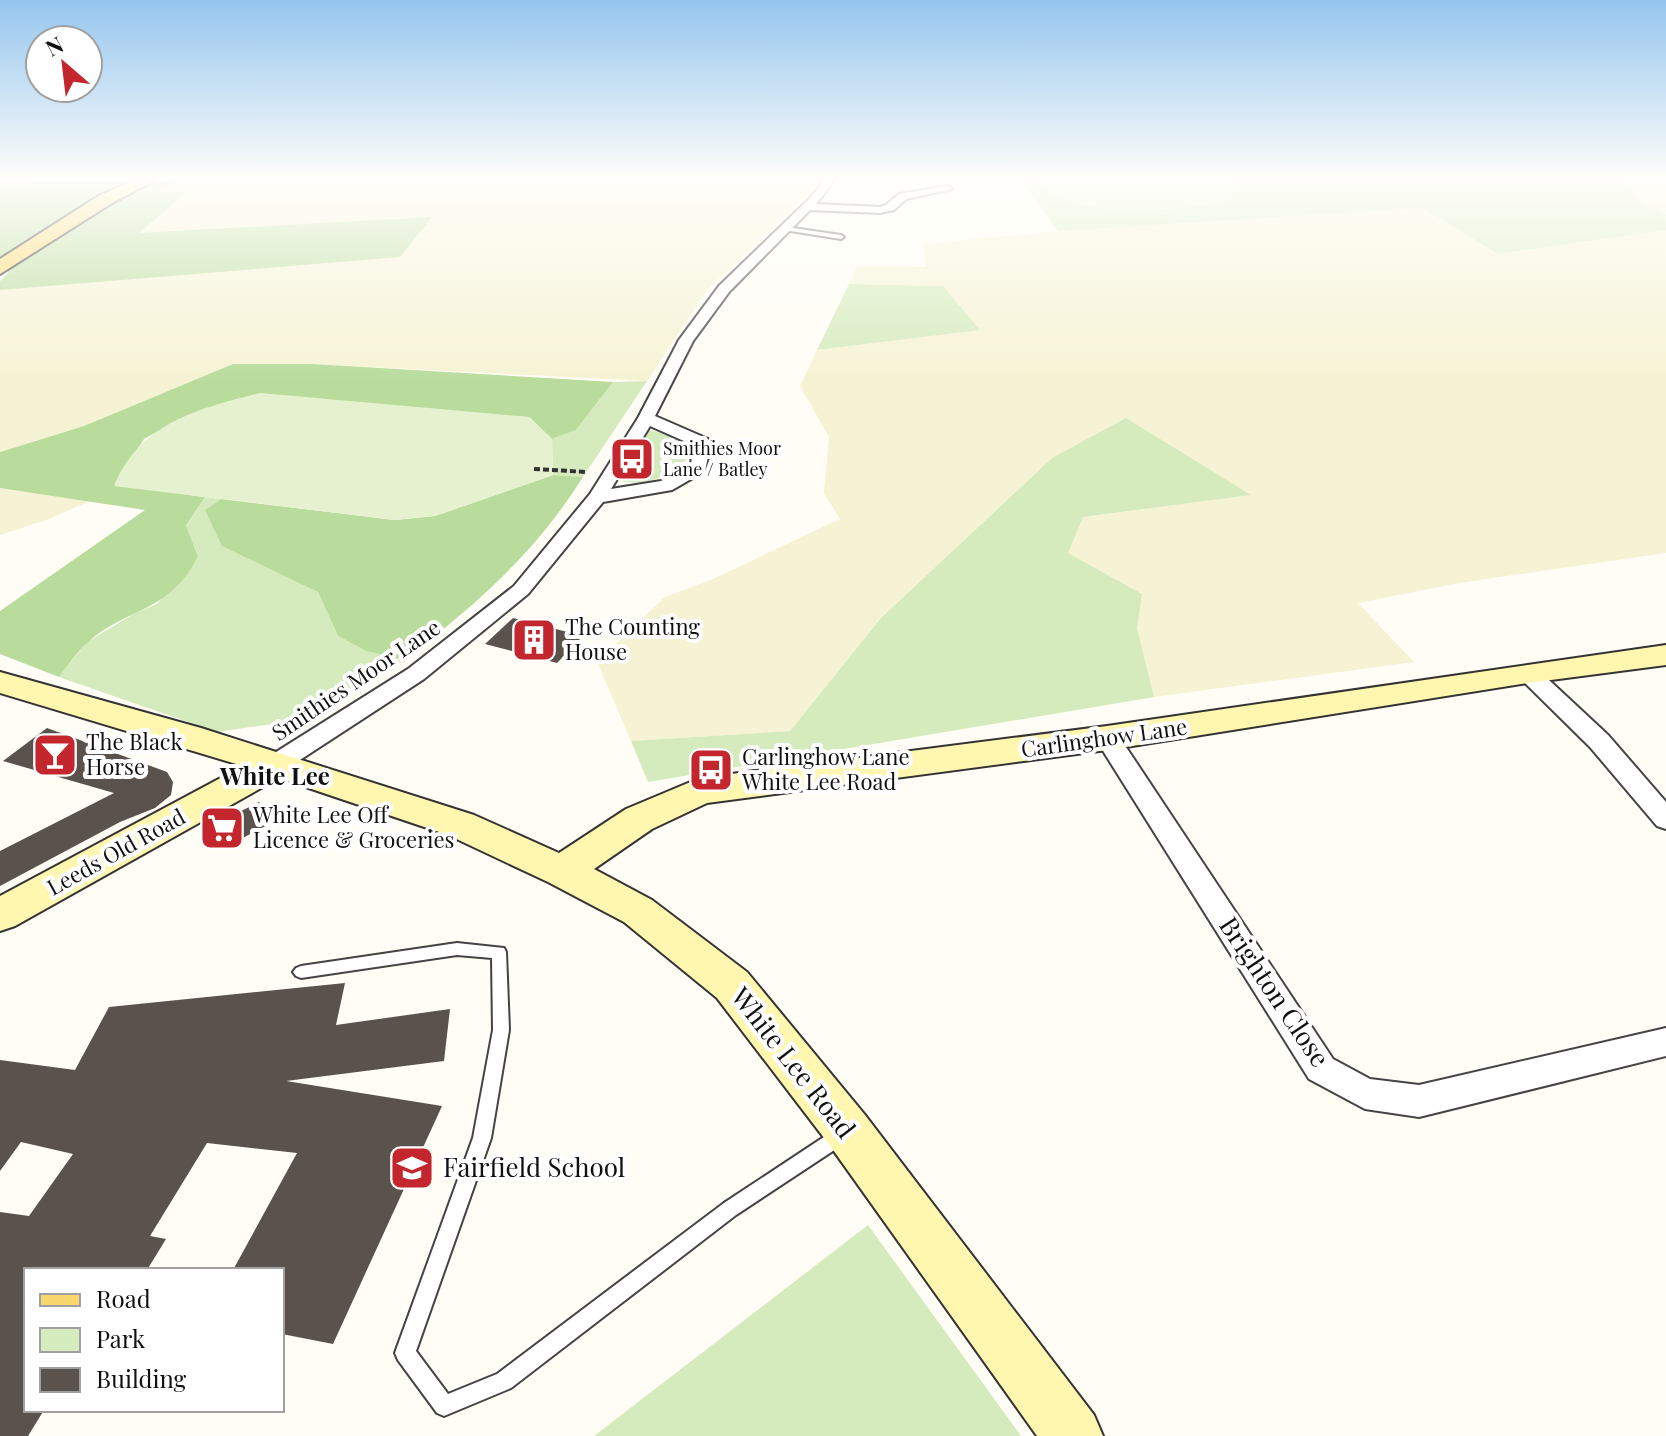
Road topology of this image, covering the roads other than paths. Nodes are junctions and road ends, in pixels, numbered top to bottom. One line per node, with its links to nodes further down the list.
1 (32, 247): 3 (main road)
2 (767, 247): 4 (street, Smithies Moor Lane)
3 (0, 268)
4 (646, 418): 5 (street, Smithies Moor Lane); 5 (street)
5 (597, 497): 10 (street, Smithies Moor Lane)
6 (1666, 655): 7 (street, Carlinghow Lane)
7 (1528, 673): 9 (street, Carlinghow Lane); 11 (street)
8 (0, 682): 10 (street, White Lee Road)
9 (1107, 738): 12 (street, Carlinghow Lane); 15 (street, Brighton Close)
10 (274, 765): 12 (street, White Lee Road); 13 (street, Leeds Old Road)
11 (1666, 819)
12 (562, 871): 16 (street, White Lee Road)
13 (0, 915)
14 (301, 972): 16 (lane)
15 (1666, 1042)
16 (848, 1131): 17 (street, White Lee Road)
17 (1073, 1436)

